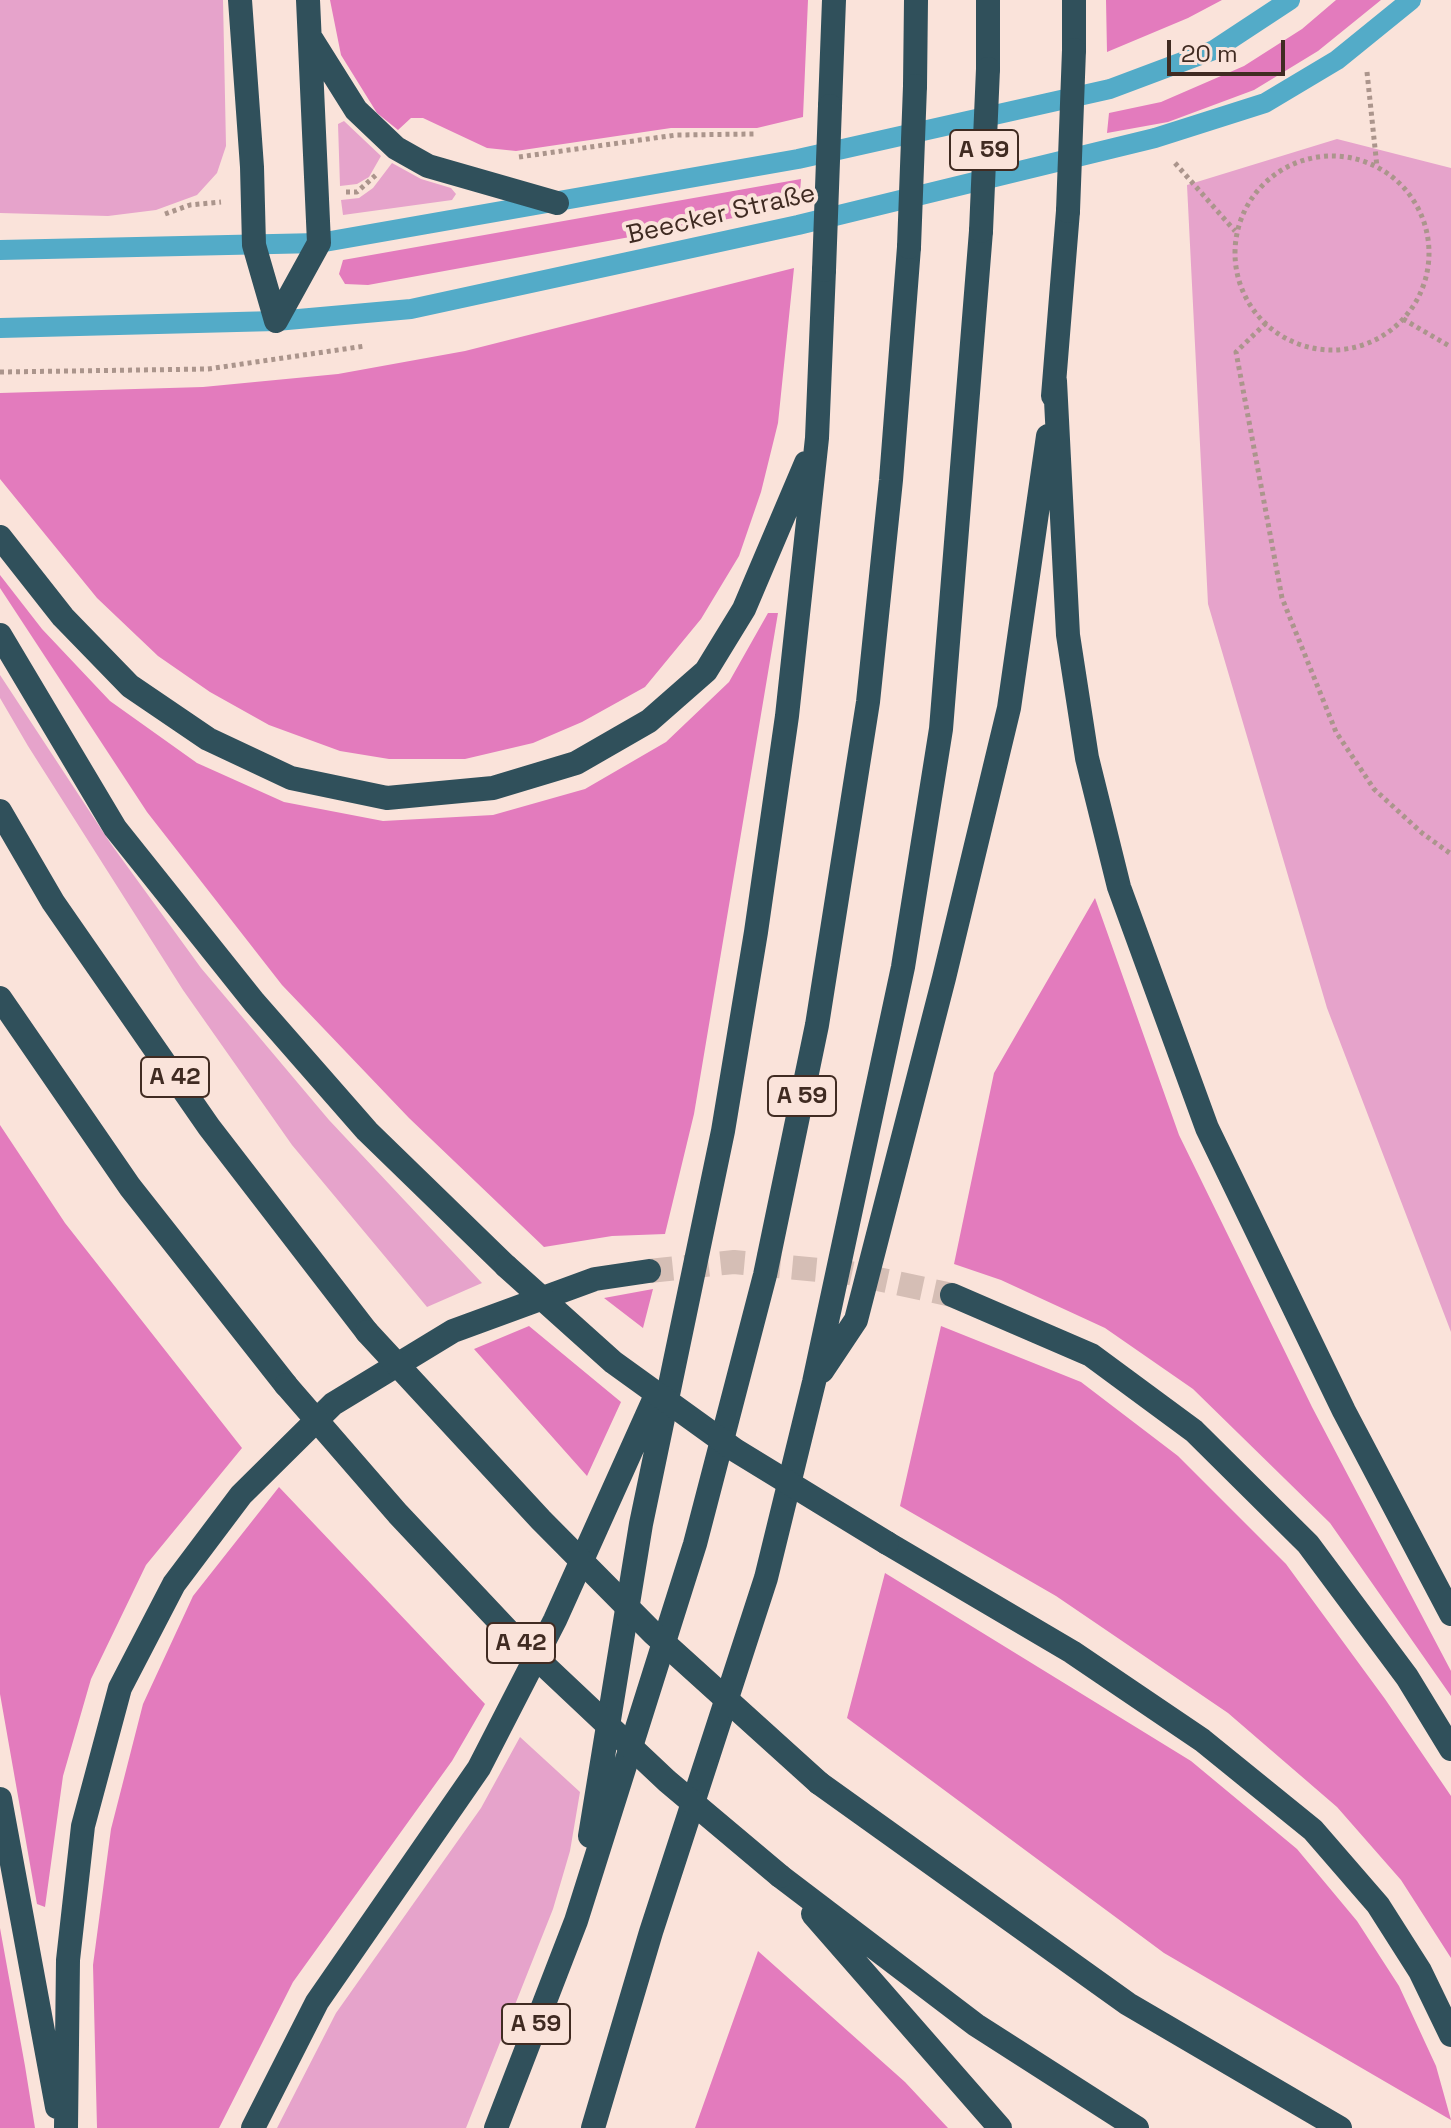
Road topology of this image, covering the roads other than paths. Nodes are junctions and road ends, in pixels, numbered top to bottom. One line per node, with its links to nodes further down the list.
1 (240, 0): 12 (highway)
2 (308, 0): 9 (highway)
3 (834, 0): 17 (highway, bridge)
4 (916, 0): 30 (highway, A 59, bridge)
5 (988, 0): 25 (highway, A 59, bridge)
6 (1074, 0): 16 (highway, bridge)
7 (1290, 0): 10 (street, Beecker Straße)
8 (1411, 0): 14 (street, Beecker Straße)
9 (310, 37): 10 (highway); 11 (highway)
10 (557, 203): 11 (street, Beecker Straße)
11 (319, 243): 12 (street, Beecker Straße); 14 (highway)
12 (254, 245): 13 (street, Beecker Straße); 14 (highway)
13 (0, 250)
14 (276, 321): 15 (street, Beecker Straße)
15 (0, 328)
16 (1055, 381): 25 (highway); 26 (highway)
17 (817, 438): 18 (highway); 24 (highway)
18 (0, 537)
19 (0, 635): 32 (highway, bridge)
20 (0, 811): 40 (highway, A 42, bridge)
21 (0, 998): 29 (highway, A 42, bridge)
22 (649, 1271): 33 (highway)
23 (952, 1295): 27 (highway)
24 (676, 1350): 30 (highway); 34 (highway)
25 (814, 1382): 31 (highway, A 59)
26 (1451, 1614)
27 (1451, 1749)
28 (0, 1799): 33 (highway)
29 (780, 1876): 38 (highway); 39 (highway, A 42)
30 (576, 1921): 35 (highway, A 59)
31 (651, 1932): 36 (highway, A 59); 37 (highway)
32 (1451, 2035)
33 (64, 2128)
34 (253, 2128)
35 (496, 2128)
36 (576, 2128)
37 (593, 2128)
38 (1000, 2128)
39 (1137, 2128)
40 (1340, 2128)

